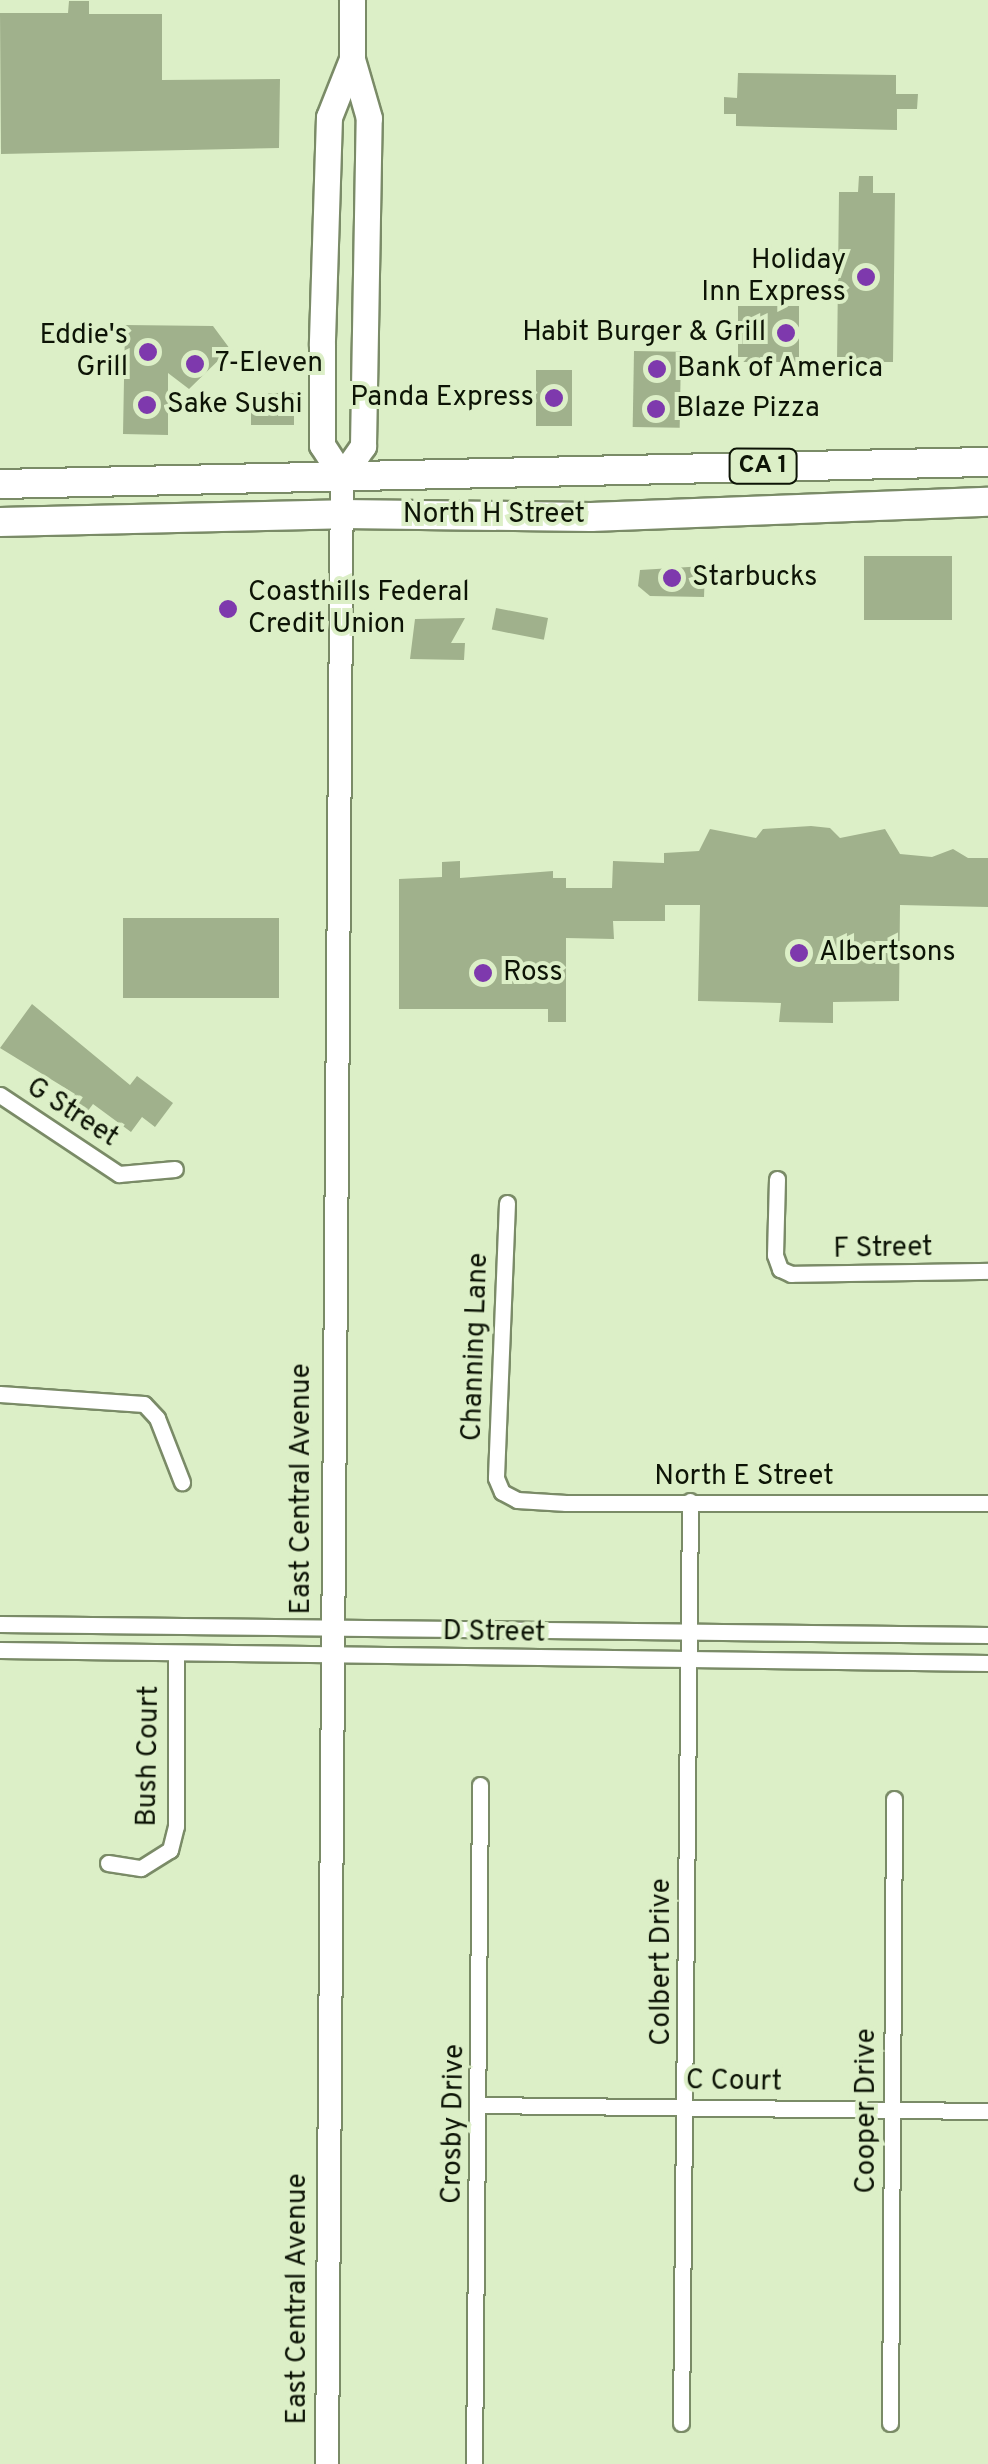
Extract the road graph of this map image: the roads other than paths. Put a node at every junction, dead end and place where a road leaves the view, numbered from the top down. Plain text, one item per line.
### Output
1 (352, 0) edge
2 (352, 59) junction
3 (988, 462) edge
4 (342, 476) junction
5 (0, 484) edge
6 (988, 502) edge
7 (343, 514) junction
8 (0, 522) edge
9 (0, 1096) edge
10 (175, 1169) dead end
11 (777, 1179) dead end
12 (507, 1203) dead end
13 (988, 1270) edge
14 (0, 1394) edge
15 (182, 1482) dead end
16 (502, 1492) joint
17 (690, 1501) junction
18 (988, 1503) edge
19 (0, 1624) edge
20 (331, 1625) junction
21 (689, 1628) junction
22 (988, 1635) edge
23 (0, 1650) edge
24 (176, 1654) junction
25 (330, 1654) junction
26 (689, 1661) junction
27 (988, 1664) edge
28 (480, 1785) dead end
29 (894, 1799) dead end
30 (108, 1863) dead end
31 (480, 2104) junction
32 (686, 2107) junction
33 (892, 2109) junction
34 (988, 2111) edge
35 (681, 2422) dead end
36 (890, 2423) dead end
37 (327, 2464) edge
38 (474, 2464) edge

1 - 2 main road
2 - 4 main road
2 - 4 main road
3 - 4 highway, North H Street / CA 1
4 - 5 highway, North H Street / CA 1
4 - 7 main road, East Central Avenue
6 - 7 highway, North H Street / CA 1
7 - 8 highway, North H Street / CA 1
7 - 20 main road, East Central Avenue
9 - 10 street, G Street
11 - 13 street, F Street
12 - 16 street, Channing Lane
14 - 15 street
16 - 17 street, North E Street
17 - 18 street, North E Street
17 - 21 street, Colbert Drive
19 - 20 street, D Street
20 - 21 street, D Street
20 - 25 main road, East Central Avenue
21 - 22 street, D Street
21 - 26 street, Colbert Drive
23 - 24 street, D Street
24 - 25 street, D Street
24 - 30 street, Bush Court
25 - 26 street, D Street
25 - 37 main road, East Central Avenue
26 - 27 street, D Street
26 - 32 street, Colbert Drive
28 - 31 street, Crosby Drive
29 - 33 street, Cooper Drive
31 - 32 street, C Court
31 - 38 street, Crosby Drive
32 - 33 street, C Court
32 - 35 street, Colbert Drive
33 - 34 street, C Court
33 - 36 street, Cooper Drive

